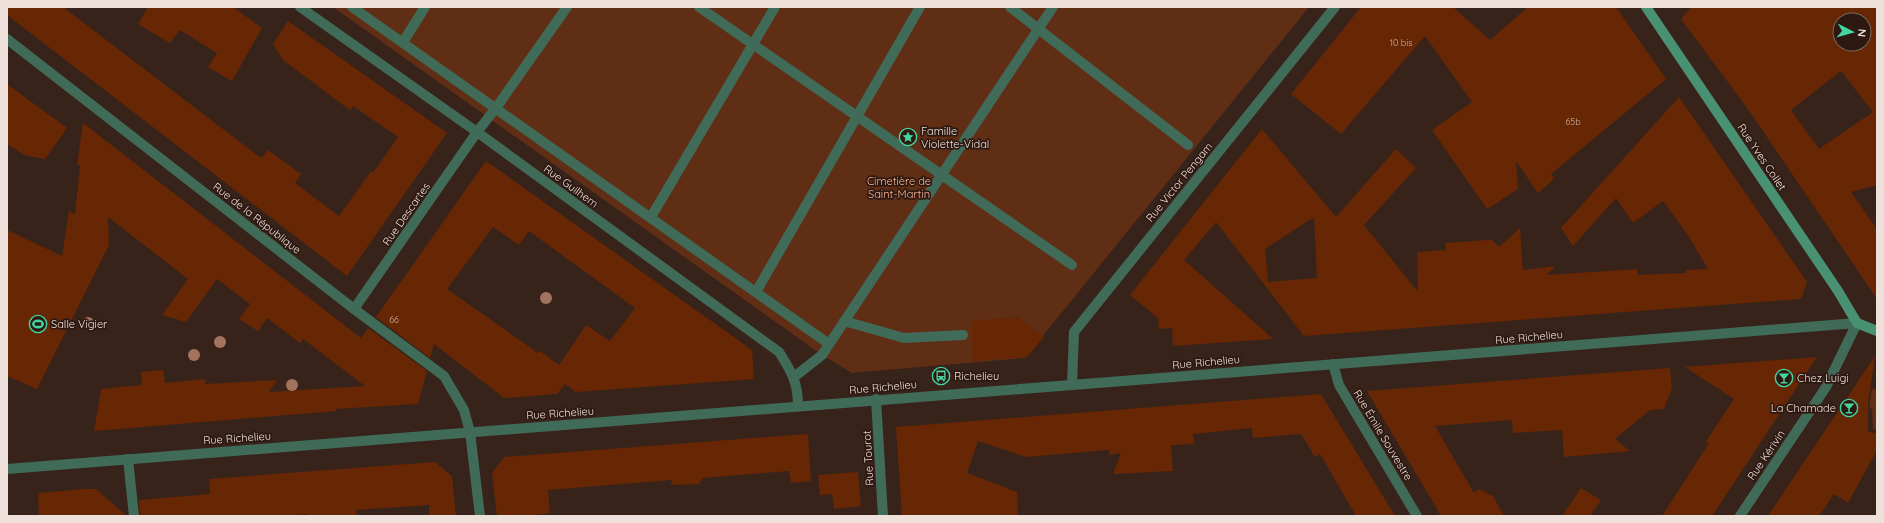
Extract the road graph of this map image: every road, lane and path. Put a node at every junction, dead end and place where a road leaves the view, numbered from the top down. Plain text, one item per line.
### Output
1 (300, 7) edge
2 (352, 7) edge
3 (425, 7) edge
4 (567, 7) edge
5 (698, 7) edge
6 (775, 7) edge
7 (920, 7) edge
8 (1010, 7) edge
9 (1053, 7) edge
10 (1335, 7) edge
11 (1646, 7) edge
12 (1038, 29) junction
13 (7, 39) edge
14 (402, 42) junction
15 (754, 44) junction
16 (496, 108) junction
17 (857, 115) junction
18 (477, 132) junction
19 (1188, 145) dead end
20 (942, 174) junction
21 (651, 218) junction
22 (1072, 265) dead end
23 (756, 292) junction
24 (354, 309) junction
25 (844, 321) junction
26 (1857, 323) junction
27 (1877, 331) edge
28 (963, 335) dead end
29 (829, 344) junction
30 (1333, 364) junction
31 (794, 377) junction
32 (1072, 385) junction
33 (876, 399) junction
34 (798, 406) junction
35 (470, 432) junction
36 (128, 459) junction
37 (7, 468) edge
38 (134, 516) edge
39 (480, 516) edge
40 (883, 516) edge
41 (1418, 516) edge
42 (1740, 516) edge

1 - 18 street, Rue Guilhem
2 - 14 street
3 - 14 street
4 - 16 street, Rue Descartes
5 - 15 street
6 - 15 street
7 - 17 street
8 - 12 street
9 - 12 street
10 - 32 street, Rue Victor Pengam
11 - 26 main road, Rue Yves Collet
12 - 19 street
12 - 20 street
13 - 24 street, Rue de la République
14 - 16 street
15 - 17 street
15 - 21 street
16 - 18 street, Rue Descartes
16 - 21 street
17 - 20 street
17 - 23 street
18 - 24 street, Rue Descartes
18 - 31 street, Rue Guilhem
20 - 22 street
20 - 25 street
21 - 23 street
23 - 29 street
24 - 35 street, Rue de la République
25 - 28 street
25 - 29 street
26 - 27 main road
26 - 30 street, Rue Richelieu
26 - 42 street, Rue Kérivin
29 - 31 street
30 - 32 street, Rue Richelieu
30 - 41 street, Rue Émile Souvestre
31 - 34 street, Rue Guilhem
32 - 33 street, Rue Richelieu
33 - 34 street, Rue Richelieu
33 - 40 street, Rue Tourot
34 - 35 street, Rue Richelieu
35 - 36 street, Rue Richelieu
35 - 39 street, Rue de la République
36 - 37 street, Rue Richelieu
36 - 38 street

